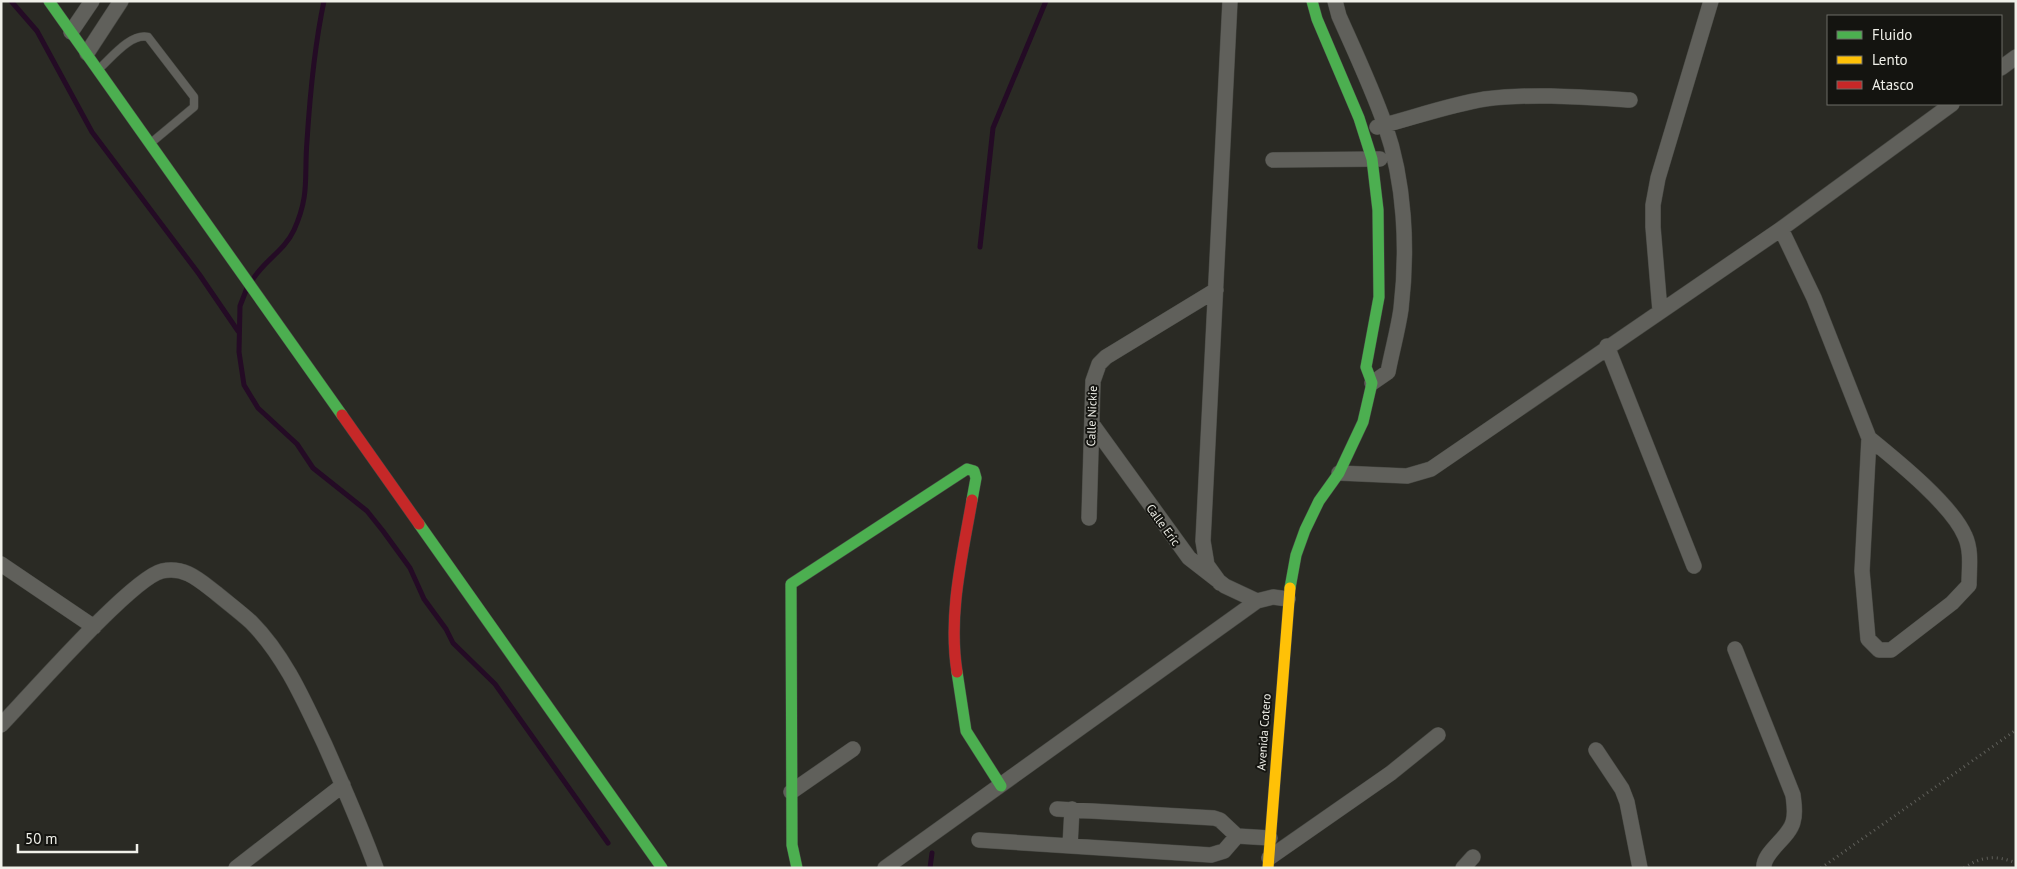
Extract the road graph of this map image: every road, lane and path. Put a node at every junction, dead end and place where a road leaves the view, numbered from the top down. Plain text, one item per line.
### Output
1 (49, 1) edge
2 (92, 1) edge
3 (121, 1) edge
4 (1230, 1) edge
5 (1312, 1) edge
6 (1335, 1) edge
7 (1711, 1) edge
8 (71, 32) junction
9 (87, 53) junction
10 (2016, 57) edge
11 (2002, 67) edge
12 (98, 70) junction
13 (1630, 100) dead end
14 (1951, 105) edge
15 (1385, 125) junction
16 (1363, 130) junction
17 (150, 143) junction
18 (1394, 158) junction
19 (1372, 159) junction
20 (1273, 160) dead end
21 (1781, 229) junction
22 (1216, 290) junction
23 (1660, 311) junction
24 (1607, 346) junction
25 (1372, 383) junction
26 (1092, 424) junction
27 (1869, 438) junction
28 (1339, 473) junction
29 (1089, 518) dead end
30 (1, 564) edge
31 (1694, 566) dead end
32 (1220, 582) junction
33 (1288, 599) junction
34 (1257, 601) junction
35 (94, 628) junction
36 (1735, 649) dead end
37 (1, 725) edge
38 (2016, 730) edge
39 (1438, 734) dead end
40 (853, 748) dead end
41 (1596, 750) dead end
42 (343, 785) junction
43 (1001, 786) junction
44 (791, 792) junction
45 (1237, 836) junction
46 (1270, 838) junction
47 (979, 840) dead end
48 (1070, 846) junction
49 (1268, 863) edge
50 (2016, 863) edge
51 (236, 868) edge
52 (376, 868) edge
53 (662, 868) edge
54 (797, 868) edge
55 (885, 868) edge
56 (1640, 868) edge
57 (1764, 868) edge
58 (1821, 868) edge
59 (1964, 868) edge

1 - 8 street
2 - 8 street
3 - 9 street
4 - 22 street
5 - 16 street
6 - 15 street
7 - 23 street
8 - 9 street
9 - 12 street
10 - 11 street
12 - 17 street
12 - 17 lane
13 - 15 street
14 - 21 street
15 - 16 street
15 - 18 street
16 - 19 street
17 - 53 street
18 - 19 street
18 - 25 street
19 - 20 street
19 - 25 street
21 - 23 street
21 - 27 street
22 - 26 street, Calle Nickie
22 - 32 street
23 - 24 street
24 - 28 street
24 - 31 street
25 - 28 street, Avenida Cotero
26 - 29 street, Calle Nickie
26 - 32 street, Calle Eric
27 - 27 street
28 - 33 street, Avenida Cotero
30 - 35 street
32 - 34 street, Calle Eric
33 - 34 street
33 - 46 street, Avenida Cotero
34 - 43 street
35 - 37 street
35 - 42 street
36 - 57 street
38 - 58 path
39 - 49 street
40 - 44 street
41 - 56 street
42 - 51 street
42 - 52 street
43 - 44 street
43 - 55 street
44 - 54 street
45 - 46 street
45 - 48 street
45 - 48 street
46 - 49 street, Avenida Cotero
47 - 48 street
50 - 59 path

